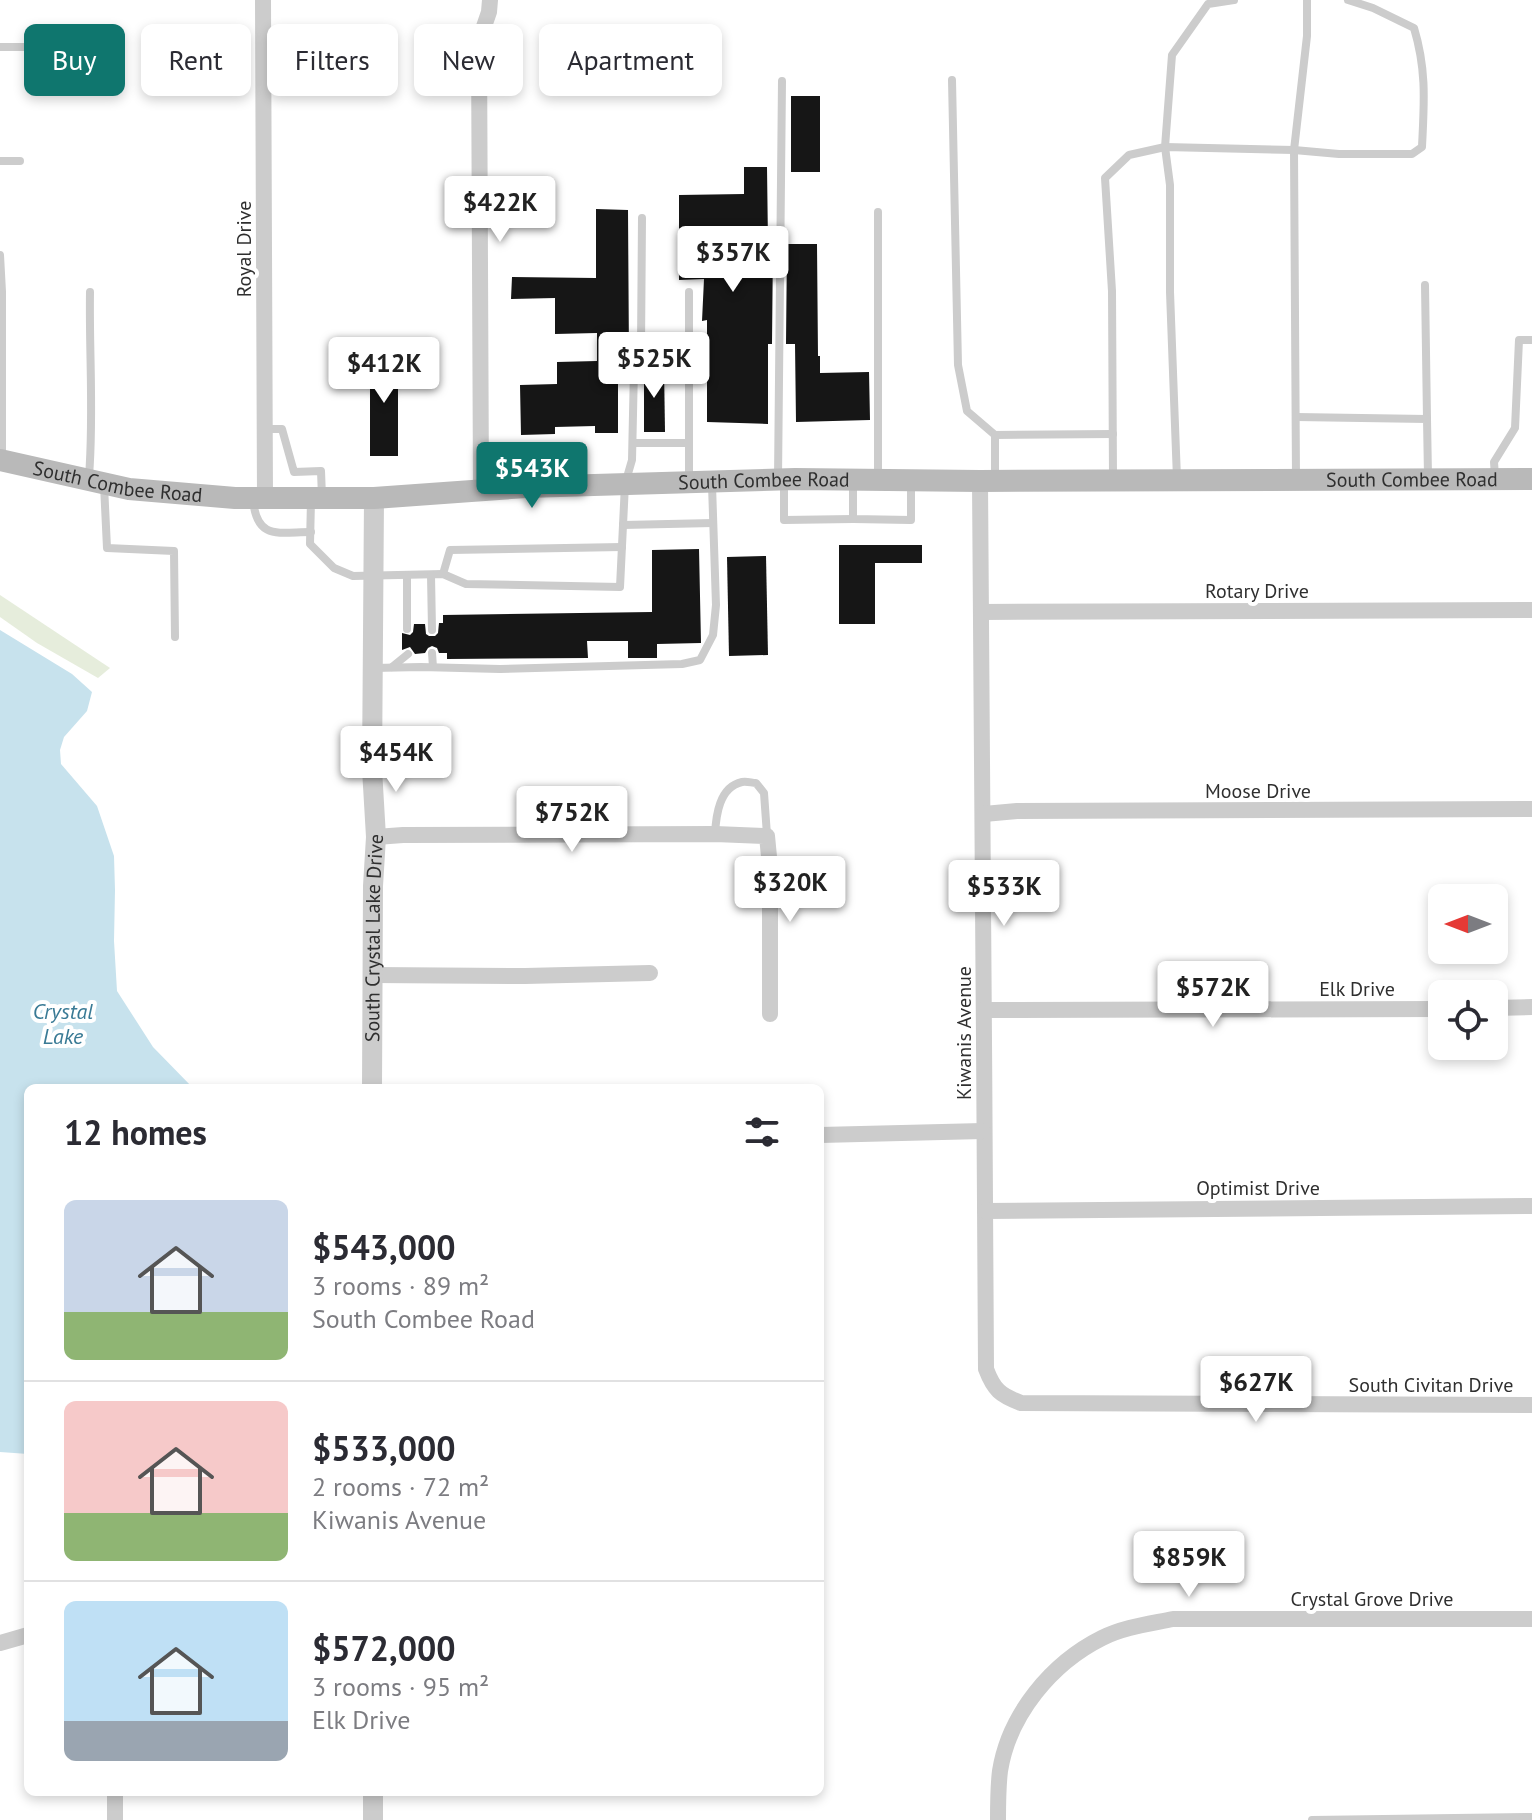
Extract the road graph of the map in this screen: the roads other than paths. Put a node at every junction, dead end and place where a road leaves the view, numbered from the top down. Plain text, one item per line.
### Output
1 (263, 0) edge
2 (490, 0) edge
3 (1234, 0) edge
4 (1307, 0) edge
5 (1348, 0) edge
6 (0, 47) edge
7 (24, 47) edge
8 (952, 80) dead end
9 (782, 81) dead end
10 (1165, 147) junction
11 (1294, 150) junction
12 (0, 161) edge
13 (20, 161) dead end
14 (878, 212) dead end
15 (642, 218) dead end
16 (0, 255) edge
17 (1425, 285) dead end
18 (90, 292) dead end
19 (689, 292) dead end
20 (1532, 340) edge
21 (1, 386) edge
22 (1296, 417) junction
23 (1427, 419) junction
24 (265, 429) junction
25 (1113, 434) junction
26 (995, 435) junction
27 (633, 443) junction
28 (689, 443) junction
29 (1, 460) edge
30 (1113, 479) junction
31 (1177, 479) junction
32 (1296, 479) junction
33 (1428, 479) junction
34 (1495, 479) junction
35 (1532, 479) edge
36 (781, 480) junction
37 (853, 480) junction
38 (878, 480) junction
39 (911, 480) junction
40 (988, 480) junction
41 (700, 482) junction
42 (96, 483) junction
43 (625, 484) junction
44 (481, 490) junction
45 (259, 498) junction
46 (317, 498) junction
47 (374, 498) junction
48 (853, 519) junction
49 (713, 523) junction
50 (623, 525) junction
51 (311, 532) junction
52 (622, 547) junction
53 (443, 574) junction
54 (407, 575) junction
55 (431, 575) junction
56 (372, 576) junction
57 (1532, 610) edge
58 (981, 612) junction
59 (407, 629) dead end
60 (432, 630) dead end
61 (175, 637) dead end
62 (432, 653) dead end
63 (408, 654) dead end
64 (433, 667) junction
65 (382, 668) junction
66 (1532, 809) edge
67 (984, 814) junction
68 (715, 834) junction
69 (767, 836) junction
70 (376, 837) junction
71 (650, 973) dead end
72 (373, 975) junction
73 (1532, 1007) edge
74 (1508, 1008) edge
75 (1428, 1009) edge
76 (984, 1010) junction
77 (770, 1014) dead end
78 (372, 1084) edge
79 (983, 1131) junction
80 (824, 1135) edge
81 (1532, 1206) edge
82 (985, 1211) junction
83 (997, 1390) joint
84 (1532, 1405) edge
85 (1532, 1619) edge
86 (24, 1636) edge
87 (0, 1643) edge
88 (115, 1796) edge
89 (373, 1796) edge
90 (1532, 1817) edge
91 (115, 1820) edge
92 (373, 1820) edge
93 (998, 1820) edge
94 (1312, 1820) edge

1 - 24 street, Royal Drive
2 - 44 street
3 - 10 lane
4 - 11 lane
5 - 11 lane
6 - 7 lane
8 - 26 lane
9 - 36 lane
10 - 11 lane
10 - 25 lane
10 - 31 lane
11 - 22 lane
12 - 13 lane
14 - 38 lane
15 - 27 lane
16 - 21 lane
17 - 23 lane
18 - 42 lane
19 - 28 lane
20 - 34 lane
21 - 29 lane
22 - 23 lane
22 - 32 lane
23 - 33 lane
24 - 45 street, Royal Drive
24 - 46 lane
25 - 26 lane
25 - 30 lane
26 - 40 lane
27 - 28 lane
27 - 43 lane
28 - 41 lane
29 - 42 main road, South Combee Road
30 - 31 main road, South Combee Road
30 - 40 main road, South Combee Road
31 - 32 main road, South Combee Road
32 - 33 main road, South Combee Road
33 - 34 main road, South Combee Road
34 - 35 main road, South Combee Road
36 - 37 main road, South Combee Road
36 - 41 main road, South Combee Road
36 - 48 lane
37 - 38 main road, South Combee Road
37 - 48 lane
38 - 39 main road, South Combee Road
39 - 40 main road, South Combee Road
39 - 48 lane
40 - 58 street, Kiwanis Avenue
41 - 43 main road, South Combee Road
41 - 49 lane
42 - 45 main road, South Combee Road
42 - 61 lane
43 - 44 main road, South Combee Road
43 - 50 lane
44 - 47 main road, South Combee Road
45 - 46 main road, South Combee Road
45 - 51 lane
46 - 47 main road, South Combee Road
46 - 51 lane
47 - 56 street, South Crystal Lake Drive
49 - 50 lane
49 - 64 lane
50 - 52 lane
51 - 56 lane
52 - 53 lane
52 - 53 lane
53 - 55 lane
54 - 55 lane
54 - 56 lane
54 - 59 lane
55 - 60 lane
56 - 65 street, South Crystal Lake Drive
57 - 58 street, Rotary Drive
58 - 67 street, Kiwanis Avenue
62 - 64 lane
63 - 65 lane
64 - 65 lane
65 - 70 street, South Crystal Lake Drive
66 - 67 street, Moose Drive
67 - 76 street, Kiwanis Avenue
68 - 69 street
68 - 69 lane
68 - 70 street
69 - 77 street
70 - 72 street, South Crystal Lake Drive
71 - 72 street
72 - 78 street, South Crystal Lake Drive
73 - 74 street
75 - 76 street, Elk Drive
76 - 79 street, Kiwanis Avenue
79 - 80 street
79 - 82 street, Kiwanis Avenue
81 - 82 street, Optimist Drive
82 - 83 street, Kiwanis Avenue
83 - 84 street, South Civitan Drive
85 - 93 street, Crystal Grove Drive
86 - 87 street
88 - 91 street
89 - 92 street
90 - 94 lane

